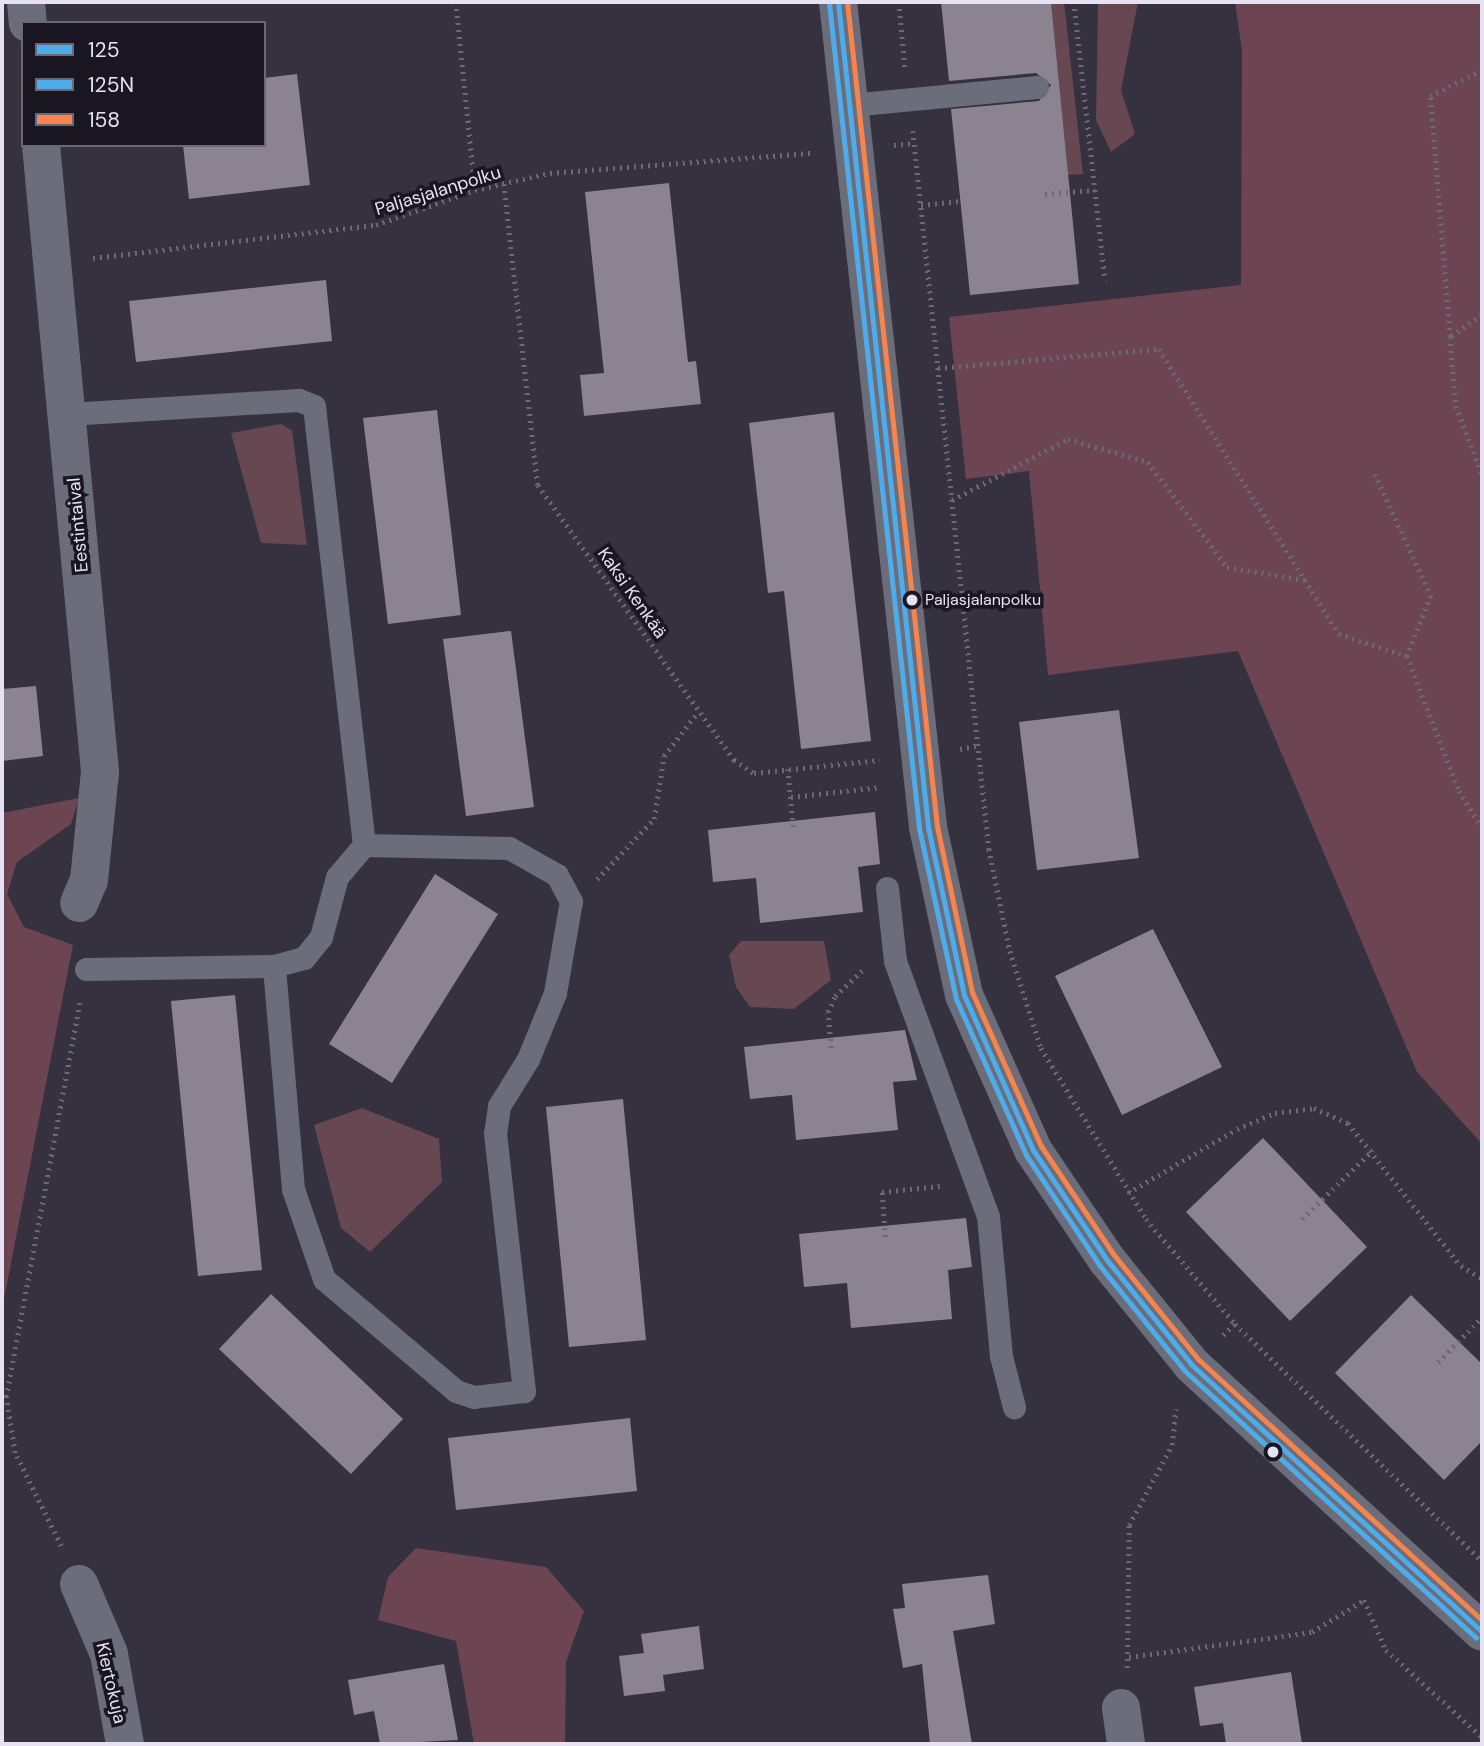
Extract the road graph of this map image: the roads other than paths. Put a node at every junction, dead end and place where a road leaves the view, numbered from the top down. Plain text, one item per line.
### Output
1 (26, 2) edge
2 (838, 2) edge
3 (28, 21) edge
4 (1037, 88) dead end
5 (850, 105) junction
6 (41, 147) edge
7 (68, 414) junction
8 (364, 845) junction
9 (887, 888) dead end
10 (79, 903) dead end
11 (274, 966) junction
12 (86, 969) road end
13 (1014, 1407) dead end
14 (79, 1584) road end
15 (1482, 1632) edge
16 (125, 1744) edge

1 - 3 street
2 - 5 street
4 - 5 lane
5 - 15 street
6 - 7 street, Eestintaival
7 - 8 lane
7 - 10 street, Eestintaival
8 - 11 lane
8 - 11 lane
9 - 13 lane
11 - 12 lane
14 - 16 street, Kiertokuja

